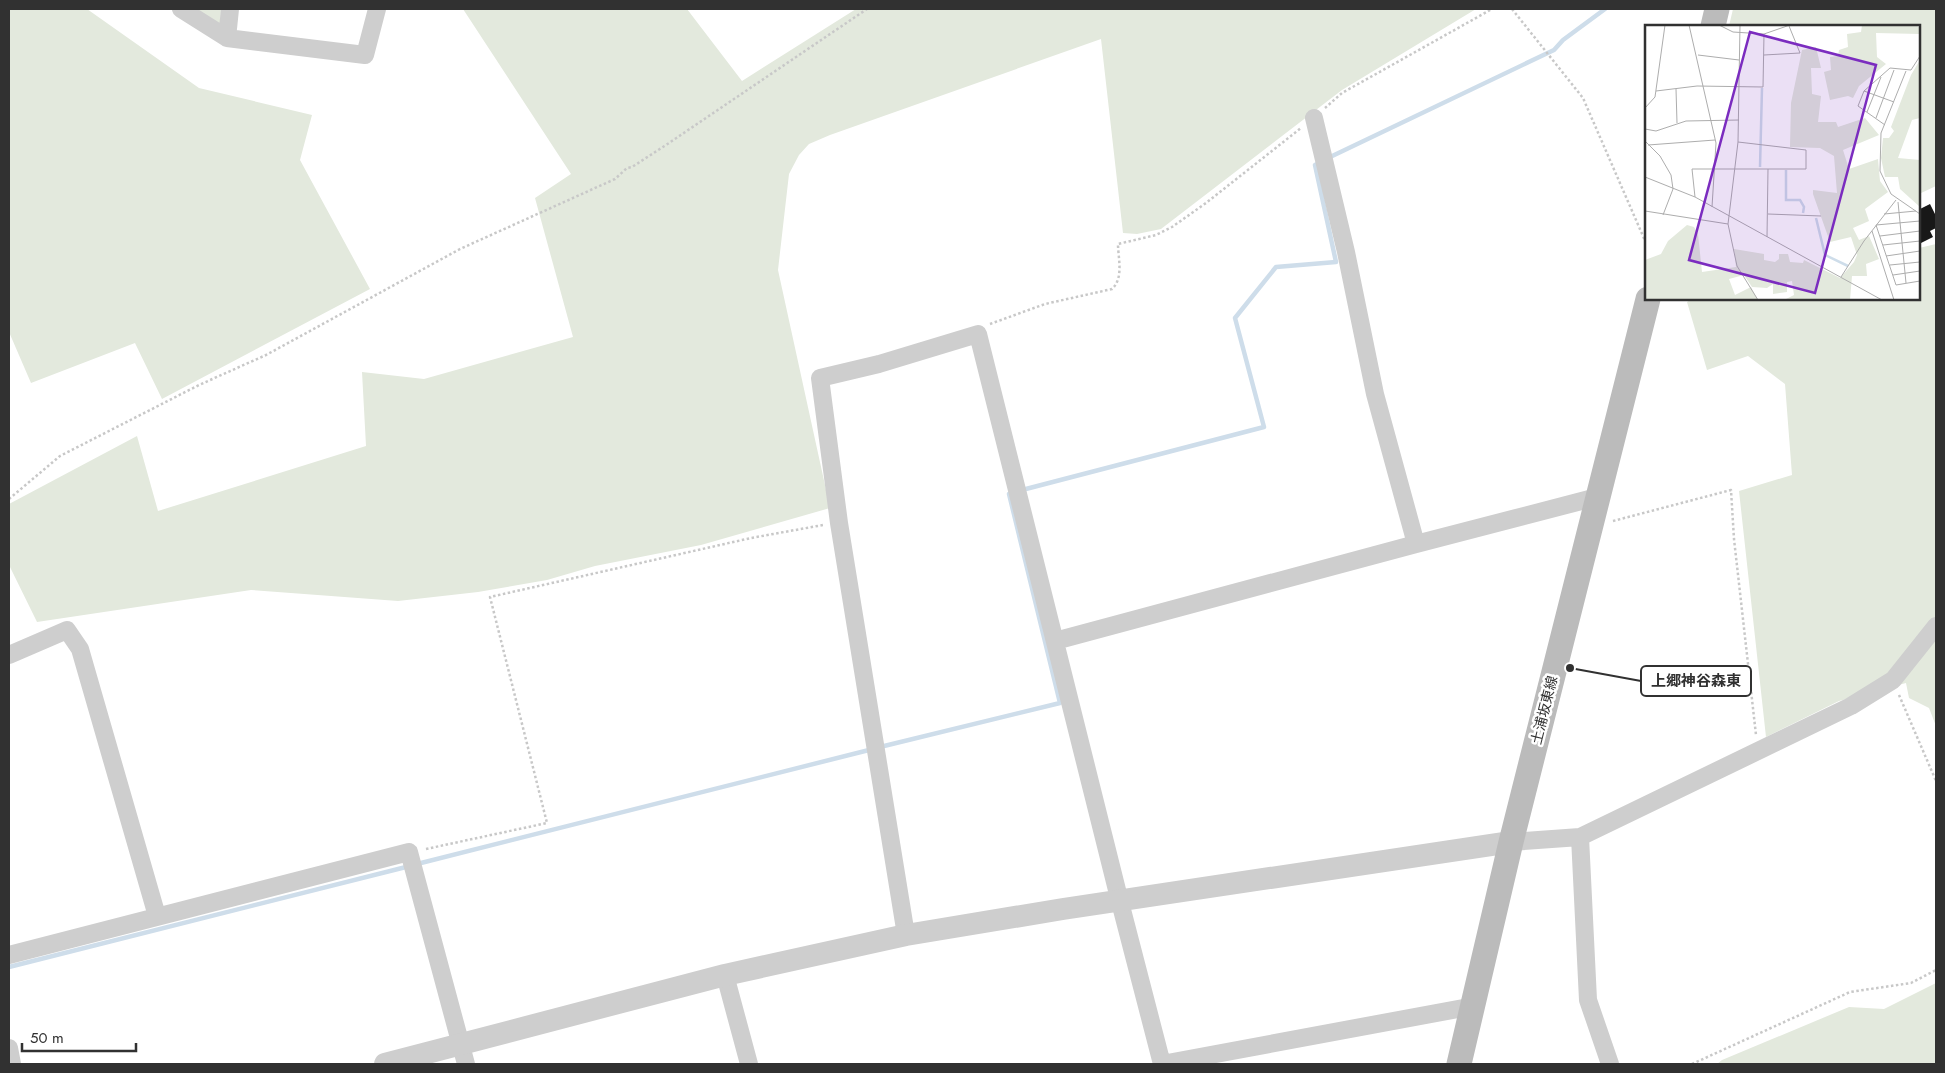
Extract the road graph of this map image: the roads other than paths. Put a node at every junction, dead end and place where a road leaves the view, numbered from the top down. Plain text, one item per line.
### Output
1 (181, 9) edge
2 (230, 9) edge
3 (377, 9) edge
4 (1717, 9) edge
5 (1713, 25) edge
6 (226, 38) junction
7 (1314, 118) road end
8 (1648, 300) edge
9 (1597, 497) junction
10 (1416, 544) junction
11 (1936, 626) edge
12 (1055, 641) junction
13 (9, 655) edge
14 (1580, 837) junction
15 (1511, 842) junction
16 (1120, 902) junction
17 (157, 916) junction
18 (906, 935) junction
19 (9, 954) edge
20 (725, 975) junction
21 (1474, 1006) junction
22 (9, 1048) edge
23 (464, 1054) edge
24 (12, 1064) edge
25 (385, 1064) edge
26 (748, 1064) edge
27 (1162, 1064) edge
28 (1459, 1064) edge
29 (1610, 1064) edge

1 - 6 street
2 - 6 street
3 - 6 street
4 - 5 main road
7 - 10 street
8 - 9 main road, 土浦坂東線
9 - 10 street
9 - 15 main road, 土浦坂東線
10 - 12 street
11 - 14 street
12 - 16 street
12 - 18 street
13 - 17 street
14 - 15 street
14 - 29 street
15 - 16 street
15 - 21 main road, 土浦坂東線
16 - 18 street
16 - 27 street
17 - 19 street
17 - 23 street
18 - 20 street
20 - 23 street
20 - 26 street
21 - 27 street
21 - 28 main road, 土浦坂東線
22 - 24 street
23 - 25 street

